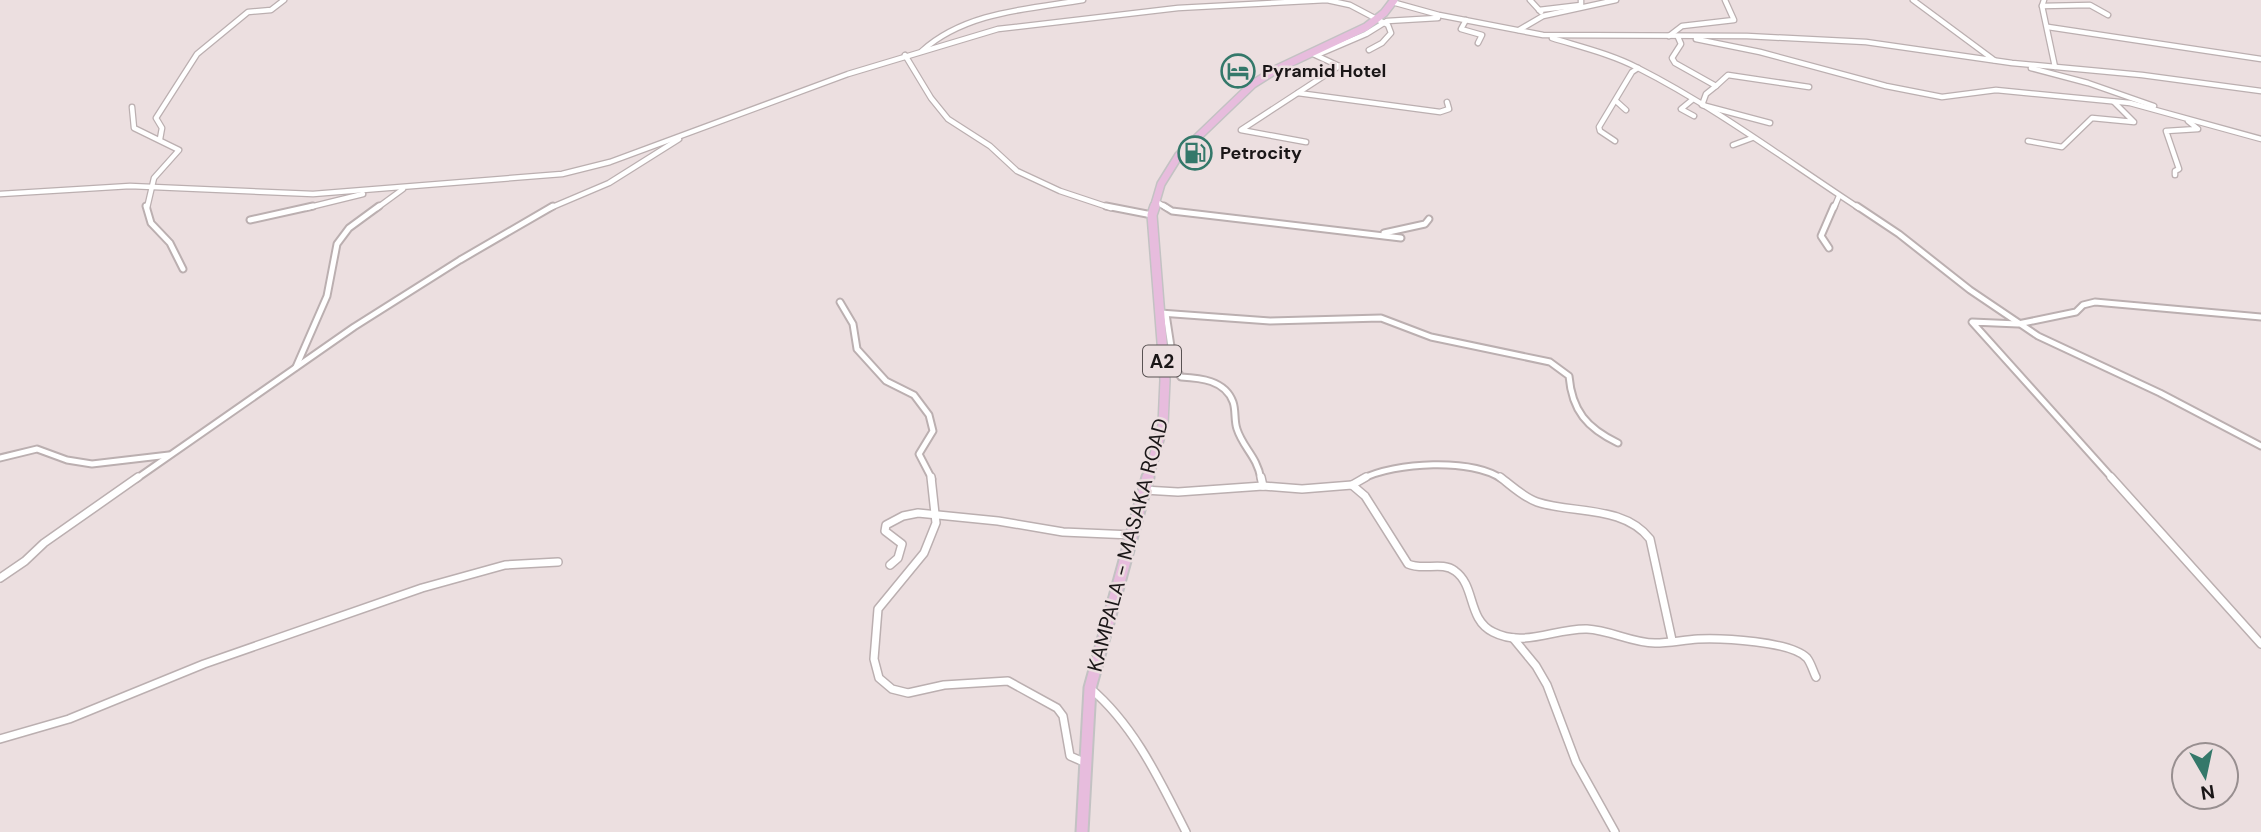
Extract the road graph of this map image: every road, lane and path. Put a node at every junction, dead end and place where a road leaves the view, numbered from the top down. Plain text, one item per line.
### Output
1 (284, 0) edge
2 (1083, 0) edge
3 (1530, 0) edge
4 (1581, 0) edge
5 (1616, 0) edge
6 (1725, 0) edge
7 (1913, 0) edge
8 (2043, 0) edge
9 (1393, 1) edge
10 (2042, 6) junction
11 (1539, 10) junction
12 (2108, 15) dead end
13 (1542, 16) junction
14 (1454, 18) junction
15 (1466, 20) junction
16 (1380, 21) junction
17 (2048, 27) junction
18 (1518, 30) junction
19 (1543, 35) junction
20 (1669, 36) junction
21 (1678, 37) junction
22 (1478, 43) dead end
23 (1369, 50) dead end
24 (922, 51) junction
25 (1314, 54) junction
26 (905, 55) junction
27 (2261, 59) edge
28 (1995, 61) junction
29 (2012, 63) junction
30 (2055, 67) junction
31 (1639, 68) junction
32 (1716, 86) junction
33 (1809, 87) dead end
34 (2261, 91) edge
35 (1298, 93) junction
36 (1692, 100) junction
37 (1616, 101) junction
38 (1447, 102) dead end
39 (2114, 102) junction
40 (1702, 105) junction
41 (132, 107) dead end
42 (1626, 110) dead end
43 (2173, 115) junction
44 (1694, 117) dead end
45 (2184, 118) junction
46 (1770, 123) dead end
47 (689, 132) junction
48 (1752, 138) junction
49 (160, 139) junction
50 (2261, 139) edge
51 (1615, 141) dead end
52 (2028, 141) dead end
53 (1306, 142) dead end
54 (1733, 145) dead end
55 (2175, 175) dead end
56 (153, 186) junction
57 (404, 188) junction
58 (374, 191) junction
59 (0, 194) edge
60 (1839, 197) junction
61 (1156, 201) junction
62 (1152, 215) junction
63 (1429, 219) dead end
64 (250, 220) dead end
65 (1378, 234) junction
66 (1401, 238) dead end
67 (1829, 248) dead end
68 (183, 269) dead end
69 (840, 302) dead end
70 (1163, 314) junction
71 (2261, 317) edge
72 (2018, 324) junction
73 (295, 369) junction
74 (1618, 443) dead end
75 (2261, 446) edge
76 (171, 455) junction
77 (0, 458) edge
78 (1352, 485) junction
79 (1263, 486) junction
80 (1144, 490) junction
81 (936, 516) junction
82 (1132, 535) junction
83 (558, 562) dead end
84 (890, 565) dead end
85 (0, 578) edge
86 (1513, 638) junction
87 (1672, 640) junction
88 (2261, 644) edge
89 (1816, 677) dead end
90 (1090, 688) junction
91 (0, 739) edge
92 (1086, 763) junction
93 (1082, 832) edge
94 (1186, 832) edge
95 (1615, 832) edge

1 - 49 street
2 - 24 street
3 - 11 street
4 - 11 street
5 - 13 street
6 - 20 street
7 - 28 street
8 - 10 street
9 - 14 street
9 - 16 main road, KAMPALA - MASAKA ROAD / A2
10 - 12 street
10 - 17 street
11 - 13 street
13 - 18 street
14 - 15 street
14 - 16 street
15 - 18 street
15 - 22 street
16 - 23 street
16 - 24 street
16 - 25 main road, KAMPALA - MASAKA ROAD / A2
17 - 27 street
17 - 30 street
18 - 19 street
19 - 20 street
19 - 31 street
20 - 21 street
21 - 28 street
21 - 32 street
21 - 39 street
24 - 26 street
25 - 35 street
25 - 61 main road, KAMPALA - MASAKA ROAD / A2
26 - 47 street
26 - 62 street
28 - 29 street
29 - 30 street
29 - 43 street
30 - 34 street
31 - 36 street
31 - 37 street
32 - 33 street
32 - 40 street
35 - 38 street
35 - 53 street
36 - 40 street
36 - 44 street
37 - 42 street
37 - 51 street
39 - 43 street
39 - 52 street
40 - 46 street
40 - 48 street
41 - 49 street
43 - 45 street
45 - 50 street
45 - 55 street
47 - 57 street
47 - 73 street
48 - 54 street
48 - 60 street
49 - 56 street
56 - 58 street
56 - 59 street
56 - 68 street
57 - 58 street
57 - 73 street
58 - 64 street
60 - 67 street
60 - 72 street
61 - 62 main road, KAMPALA - MASAKA ROAD / A2
61 - 65 street
62 - 70 main road, KAMPALA - MASAKA ROAD / A2
63 - 65 street
65 - 66 street
69 - 81 street
70 - 74 street
70 - 79 street
70 - 80 main road, KAMPALA - MASAKA ROAD / A2
71 - 72 street
72 - 75 street
72 - 88 street
73 - 76 street
76 - 77 street
76 - 85 street
78 - 79 street
78 - 86 street
78 - 87 street
79 - 80 street
80 - 82 main road, KAMPALA - MASAKA ROAD / A2
81 - 82 street
81 - 84 street
81 - 92 street
82 - 90 main road, KAMPALA - MASAKA ROAD / A2
83 - 91 street
86 - 87 street
86 - 95 street
87 - 89 street
90 - 92 main road, KAMPALA - MASAKA ROAD / A2
90 - 94 street
92 - 93 main road, KAMPALA - MASAKA ROAD / A2

